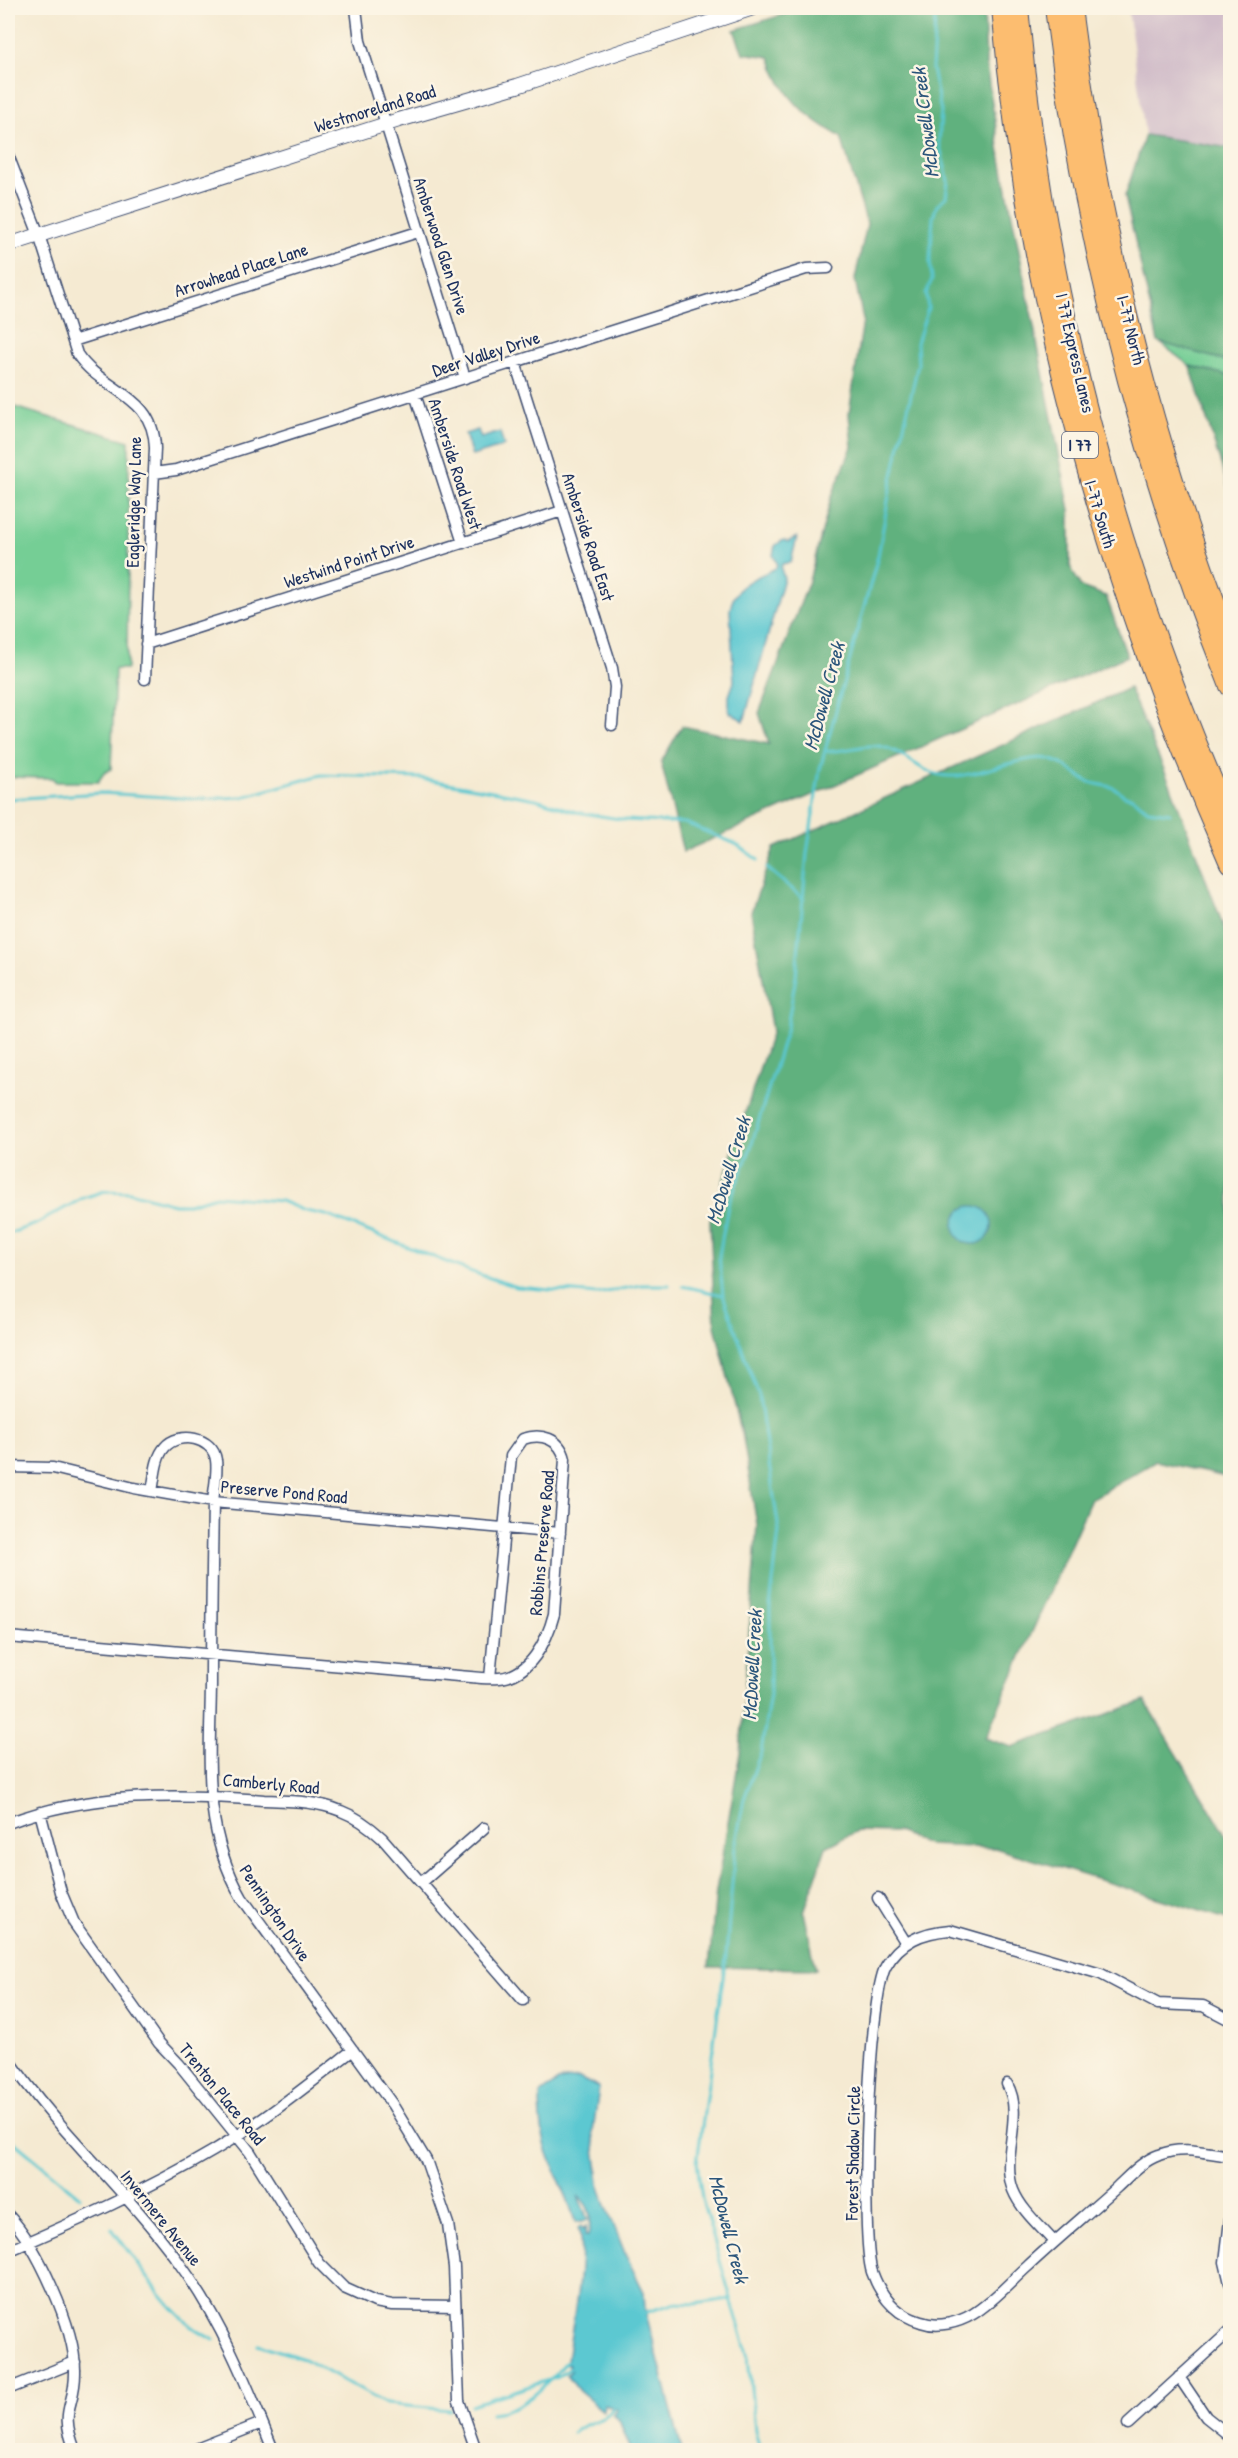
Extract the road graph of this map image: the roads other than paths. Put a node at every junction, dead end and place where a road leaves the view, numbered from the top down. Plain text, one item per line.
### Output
1 (356, 8) edge
2 (753, 8) edge
3 (1002, 8) edge
4 (1018, 8) edge
5 (1054, 8) edge
6 (1071, 8) edge
7 (386, 124) junction
8 (8, 155) edge
9 (418, 232) junction
10 (39, 235) junction
11 (8, 245) edge
12 (828, 268) dead end
13 (73, 341) junction
14 (515, 362) junction
15 (465, 378) junction
16 (415, 394) junction
17 (154, 472) junction
18 (562, 511) junction
19 (463, 543) junction
20 (1230, 642) edge
21 (146, 644) junction
22 (145, 679) dead end
23 (1230, 686) edge
24 (612, 725) dead end
25 (1230, 822) edge
26 (1230, 862) edge
27 (8, 1467) edge
28 (152, 1491) junction
29 (213, 1502) junction
30 (504, 1528) junction
31 (560, 1533) junction
32 (8, 1637) edge
33 (211, 1653) junction
34 (490, 1678) junction
35 (211, 1796) junction
36 (40, 1812) junction
37 (8, 1822) edge
38 (484, 1828) dead end
39 (421, 1883) junction
40 (878, 1898) dead end
41 (906, 1943) junction
42 (523, 2000) dead end
43 (1230, 2020) edge
44 (353, 2050) junction
45 (8, 2058) edge
46 (1006, 2084) dead end
47 (237, 2134) junction
48 (1230, 2156) edge
49 (124, 2198) junction
50 (8, 2215) edge
51 (1230, 2220) edge
52 (28, 2242) junction
53 (1054, 2242) junction
54 (8, 2251) edge
55 (1230, 2283) edge
56 (455, 2306) junction
57 (1230, 2331) edge
58 (75, 2362) junction
59 (1179, 2377) junction
60 (8, 2389) edge
61 (262, 2423) junction
62 (1128, 2424) dead end
63 (1230, 2436) edge
64 (75, 2451) edge
65 (194, 2451) edge
66 (273, 2451) edge
67 (476, 2451) edge

1 - 7 street, Amberwood Glen Drive
2 - 7 street, Westmoreland Road
3 - 26 highway, I-77 South / I 77
4 - 25 highway, I 77 Express Lanes / I 77
5 - 23 highway
6 - 20 highway, I-77 North
7 - 9 street, Amberwood Glen Drive
7 - 10 street, Westmoreland Road
8 - 10 street, Eagleridge Way Lane
9 - 13 street, Arrowhead Place Lane
9 - 15 street, Amberwood Glen Drive
10 - 11 street, Westmoreland Road
10 - 13 street, Eagleridge Way Lane
12 - 14 street, Deer Valley Drive
13 - 17 street, Eagleridge Way Lane
14 - 15 street, Deer Valley Drive
14 - 18 street, Amberside Road East
15 - 16 street, Deer Valley Drive
16 - 17 street, Deer Valley Drive
16 - 19 street, Amberside Road West
17 - 21 street, Eagleridge Way Lane
18 - 19 street, Westwind Point Drive
18 - 24 street, Amberside Road East
19 - 21 street, Westwind Point Drive
21 - 22 street, Eagleridge Way Lane
27 - 28 street, Preserve Pond Road
28 - 29 street, Preserve Pond Road
28 - 29 street, Pennington Drive
29 - 30 street, Preserve Pond Road
29 - 33 street, Pennington Drive
30 - 31 street, Preserve Pond Road
30 - 31 street, Robbins Preserve Road
30 - 34 street, Robbins Preserve Road
31 - 34 street, Robbins Preserve Road
32 - 33 street, Robbins Preserve Road
33 - 34 street, Robbins Preserve Road
33 - 35 street, Pennington Drive
35 - 36 street, Camberly Road
35 - 39 street, Camberly Road
35 - 44 street, Pennington Drive
36 - 37 street, Camberly Road
36 - 47 street, Trenton Place Road
38 - 39 street
39 - 42 street, Camberly Road
40 - 41 street
41 - 43 street, Forest Shadow Circle
41 - 53 street, Forest Shadow Circle
44 - 47 street
44 - 56 street, Pennington Drive
45 - 49 street, Invermere Avenue
46 - 53 street
47 - 49 street
47 - 56 street, Trenton Place Road
48 - 53 street, Forest Shadow Circle
49 - 52 street
49 - 61 street, Invermere Avenue
50 - 52 street
51 - 55 street
52 - 54 street
52 - 58 street
56 - 67 street, Pennington Drive
57 - 59 street
58 - 60 street
58 - 64 street
59 - 62 street
59 - 63 street
61 - 65 street
61 - 66 street, Invermere Avenue

